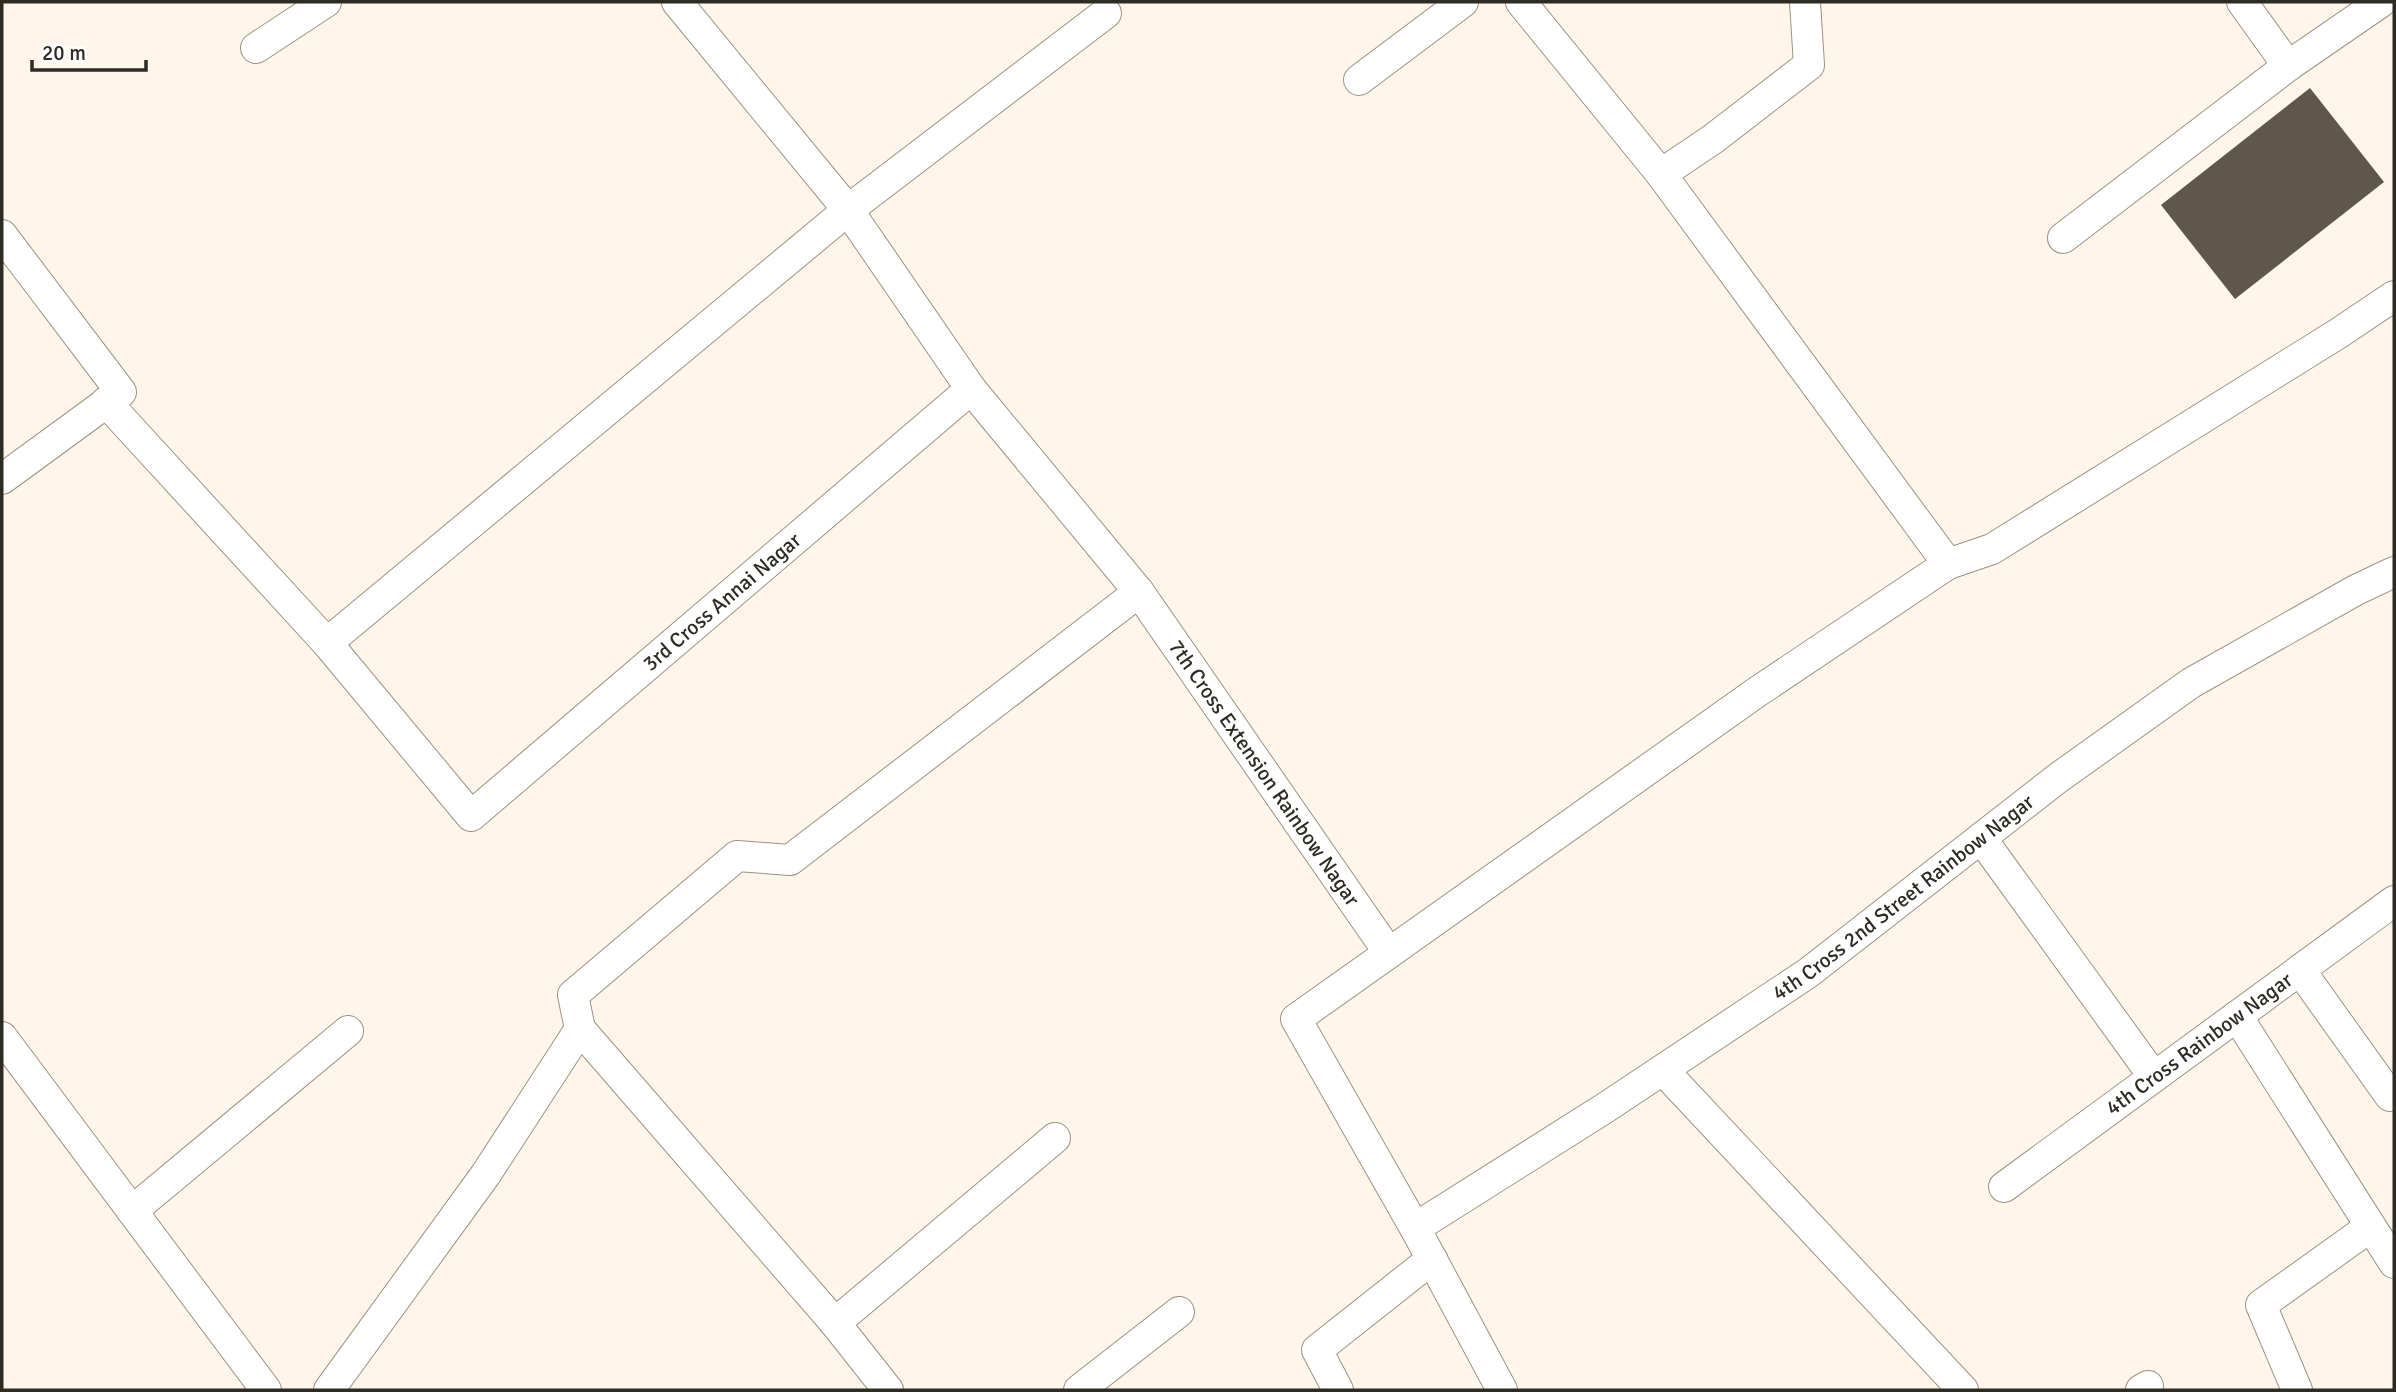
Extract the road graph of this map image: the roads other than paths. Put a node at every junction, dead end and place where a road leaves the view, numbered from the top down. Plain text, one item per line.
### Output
1 (326, 2) edge
2 (677, 2) edge
3 (1464, 2) edge
4 (1521, 2) edge
5 (1805, 2) edge
6 (2242, 2) edge
7 (2381, 2) edge
8 (1106, 13) dead end
9 (256, 48) dead end
10 (2288, 66) junction
11 (1359, 80) dead end
12 (1661, 174) junction
13 (848, 210) junction
14 (2, 235) edge
15 (2063, 238) dead end
16 (2394, 296) edge
17 (971, 389) junction
18 (106, 402) junction
19 (2, 479) edge
20 (1948, 564) junction
21 (2394, 572) edge
22 (1139, 592) junction
23 (327, 643) junction
24 (1981, 838) junction
25 (2394, 901) edge
26 (1389, 953) junction
27 (2300, 970) junction
28 (2237, 1016) junction
29 (580, 1029) junction
30 (348, 1031) dead end
31 (2, 1037) edge
32 (1663, 1070) junction
33 (2154, 1077) junction
34 (2390, 1096) dead end
35 (1055, 1138) dead end
36 (2004, 1187) dead end
37 (132, 1211) junction
38 (2370, 1227) junction
39 (1415, 1228) junction
40 (1432, 1259) junction
41 (2394, 1263) edge
42 (1179, 1312) dead end
43 (835, 1323) junction
44 (266, 1390) edge
45 (329, 1390) edge
46 (888, 1390) edge
47 (1079, 1390) edge
48 (1338, 1390) edge
49 (1502, 1390) edge
50 (1963, 1390) edge
51 (2297, 1390) edge

1 - 9 street
2 - 13 street, 7th Cross Extension Rainbow Nagar
3 - 11 street
4 - 12 street
5 - 12 street
6 - 10 street
7 - 10 street
8 - 13 street
10 - 15 street
12 - 20 street
13 - 17 street, 7th Cross Extension Rainbow Nagar
13 - 23 street
14 - 18 street
16 - 20 street
17 - 22 street, 7th Cross Extension Rainbow Nagar
17 - 23 street, 3rd Cross Annai Nagar
18 - 19 street
18 - 23 street
20 - 26 street
21 - 24 street, 4th Cross 2nd Street Rainbow Nagar
22 - 26 street, 7th Cross Extension Rainbow Nagar
22 - 29 street
24 - 32 street, 4th Cross 2nd Street Rainbow Nagar
24 - 33 street
25 - 27 street, 4th Cross Rainbow Nagar
26 - 39 street
27 - 28 street, 4th Cross Rainbow Nagar
27 - 34 street
28 - 33 street, 4th Cross Rainbow Nagar
28 - 38 street
29 - 43 street
29 - 45 street
30 - 37 street
31 - 37 street
32 - 39 street, 4th Cross 2nd Street Rainbow Nagar
32 - 50 street
33 - 36 street, 4th Cross Rainbow Nagar
35 - 43 street
37 - 44 street
38 - 41 street
38 - 51 street
39 - 40 street
40 - 48 street
40 - 49 street
42 - 47 street
43 - 46 street

